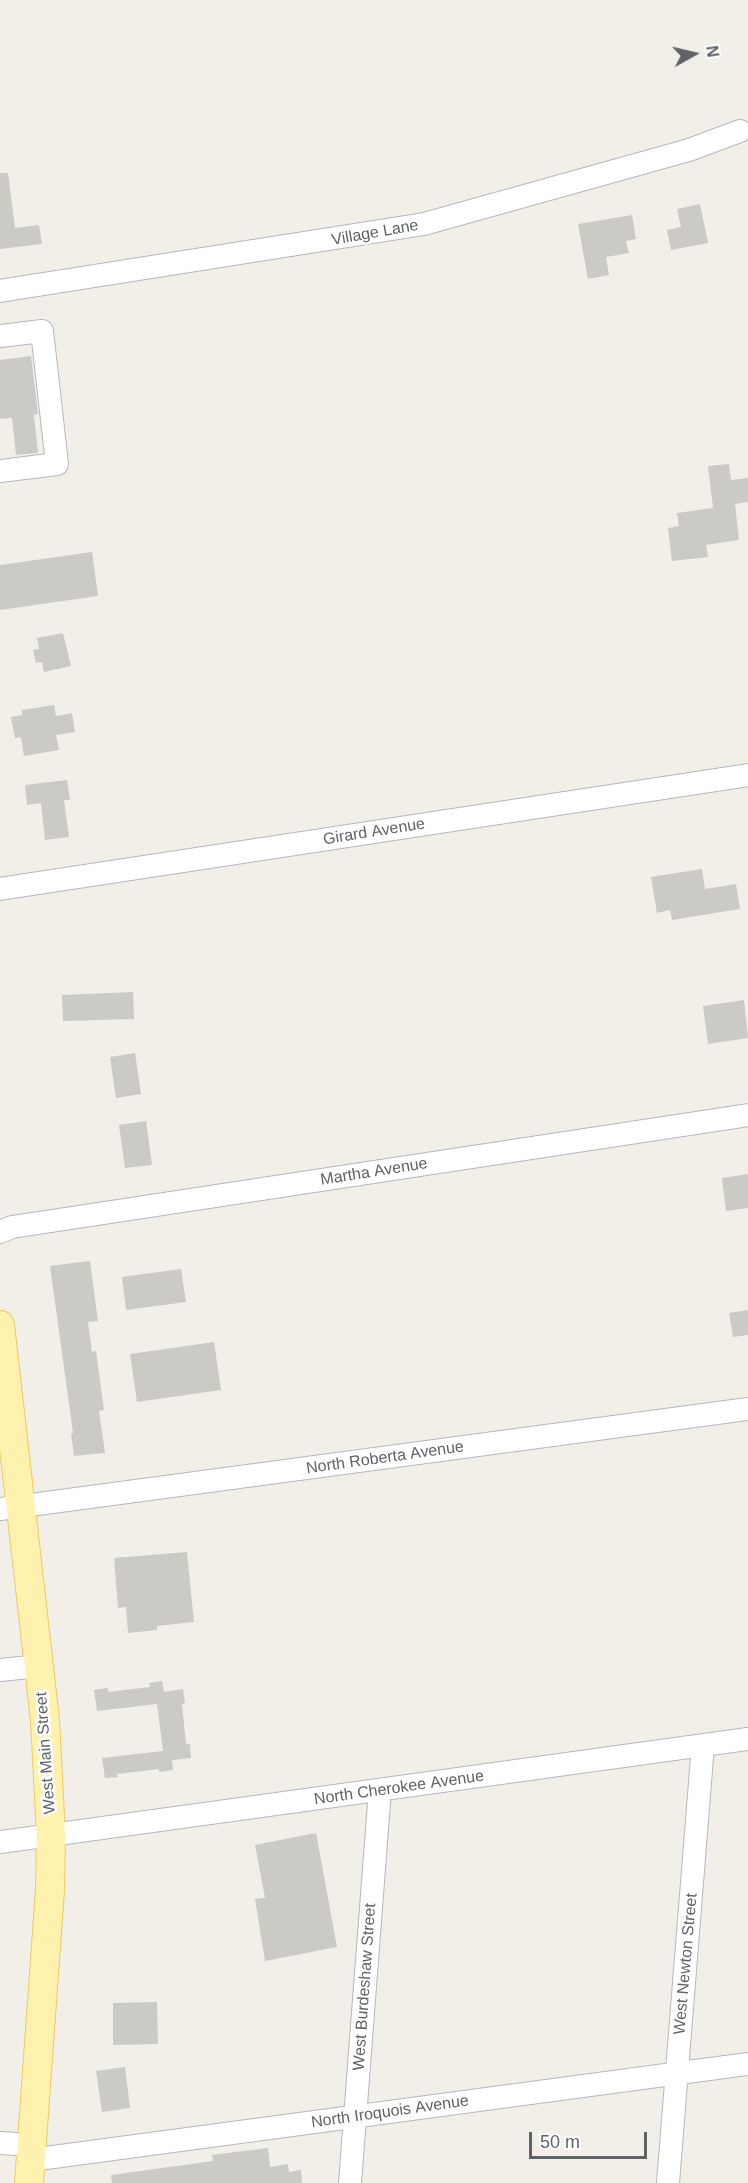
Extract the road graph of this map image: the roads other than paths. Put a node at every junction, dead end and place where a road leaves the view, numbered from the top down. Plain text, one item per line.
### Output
1 (740, 131) dead end
2 (0, 291) edge
3 (0, 336) edge
4 (0, 471) edge
5 (748, 775) edge
6 (0, 890) edge
7 (748, 1115) edge
8 (0, 1232) edge
9 (0, 1325) edge
10 (748, 1409) edge
11 (11, 1508) edge
12 (39, 1666) junction
13 (0, 1670) edge
14 (748, 1738) edge
15 (703, 1745) junction
16 (380, 1790) junction
17 (51, 1836) junction
18 (0, 1842) edge
19 (748, 2064) edge
20 (677, 2074) junction
21 (355, 2117) junction
22 (0, 2143) edge
23 (31, 2162) edge
24 (350, 2183) edge
25 (668, 2183) edge

1 - 2 street, Village Lane
3 - 4 street
5 - 6 street, Girard Avenue
7 - 8 street, Martha Avenue
9 - 11 main road, West Main Street
10 - 11 street, North Roberta Avenue
11 - 12 main road, West Main Street
12 - 13 street
12 - 17 main road, West Main Street
14 - 15 street, North Cherokee Avenue
15 - 16 street, North Cherokee Avenue
15 - 20 street, West Newton Street
16 - 17 street, North Cherokee Avenue
16 - 21 street, West Burdeshaw Street
17 - 18 street, North Cherokee Avenue
17 - 23 main road, West Main Street
19 - 20 street, North Iroquois Avenue
20 - 21 street, North Iroquois Avenue
20 - 25 street, West Newton Street
21 - 23 street, North Iroquois Avenue
21 - 24 street, West Burdeshaw Street
22 - 23 street, North Iroquois Avenue

